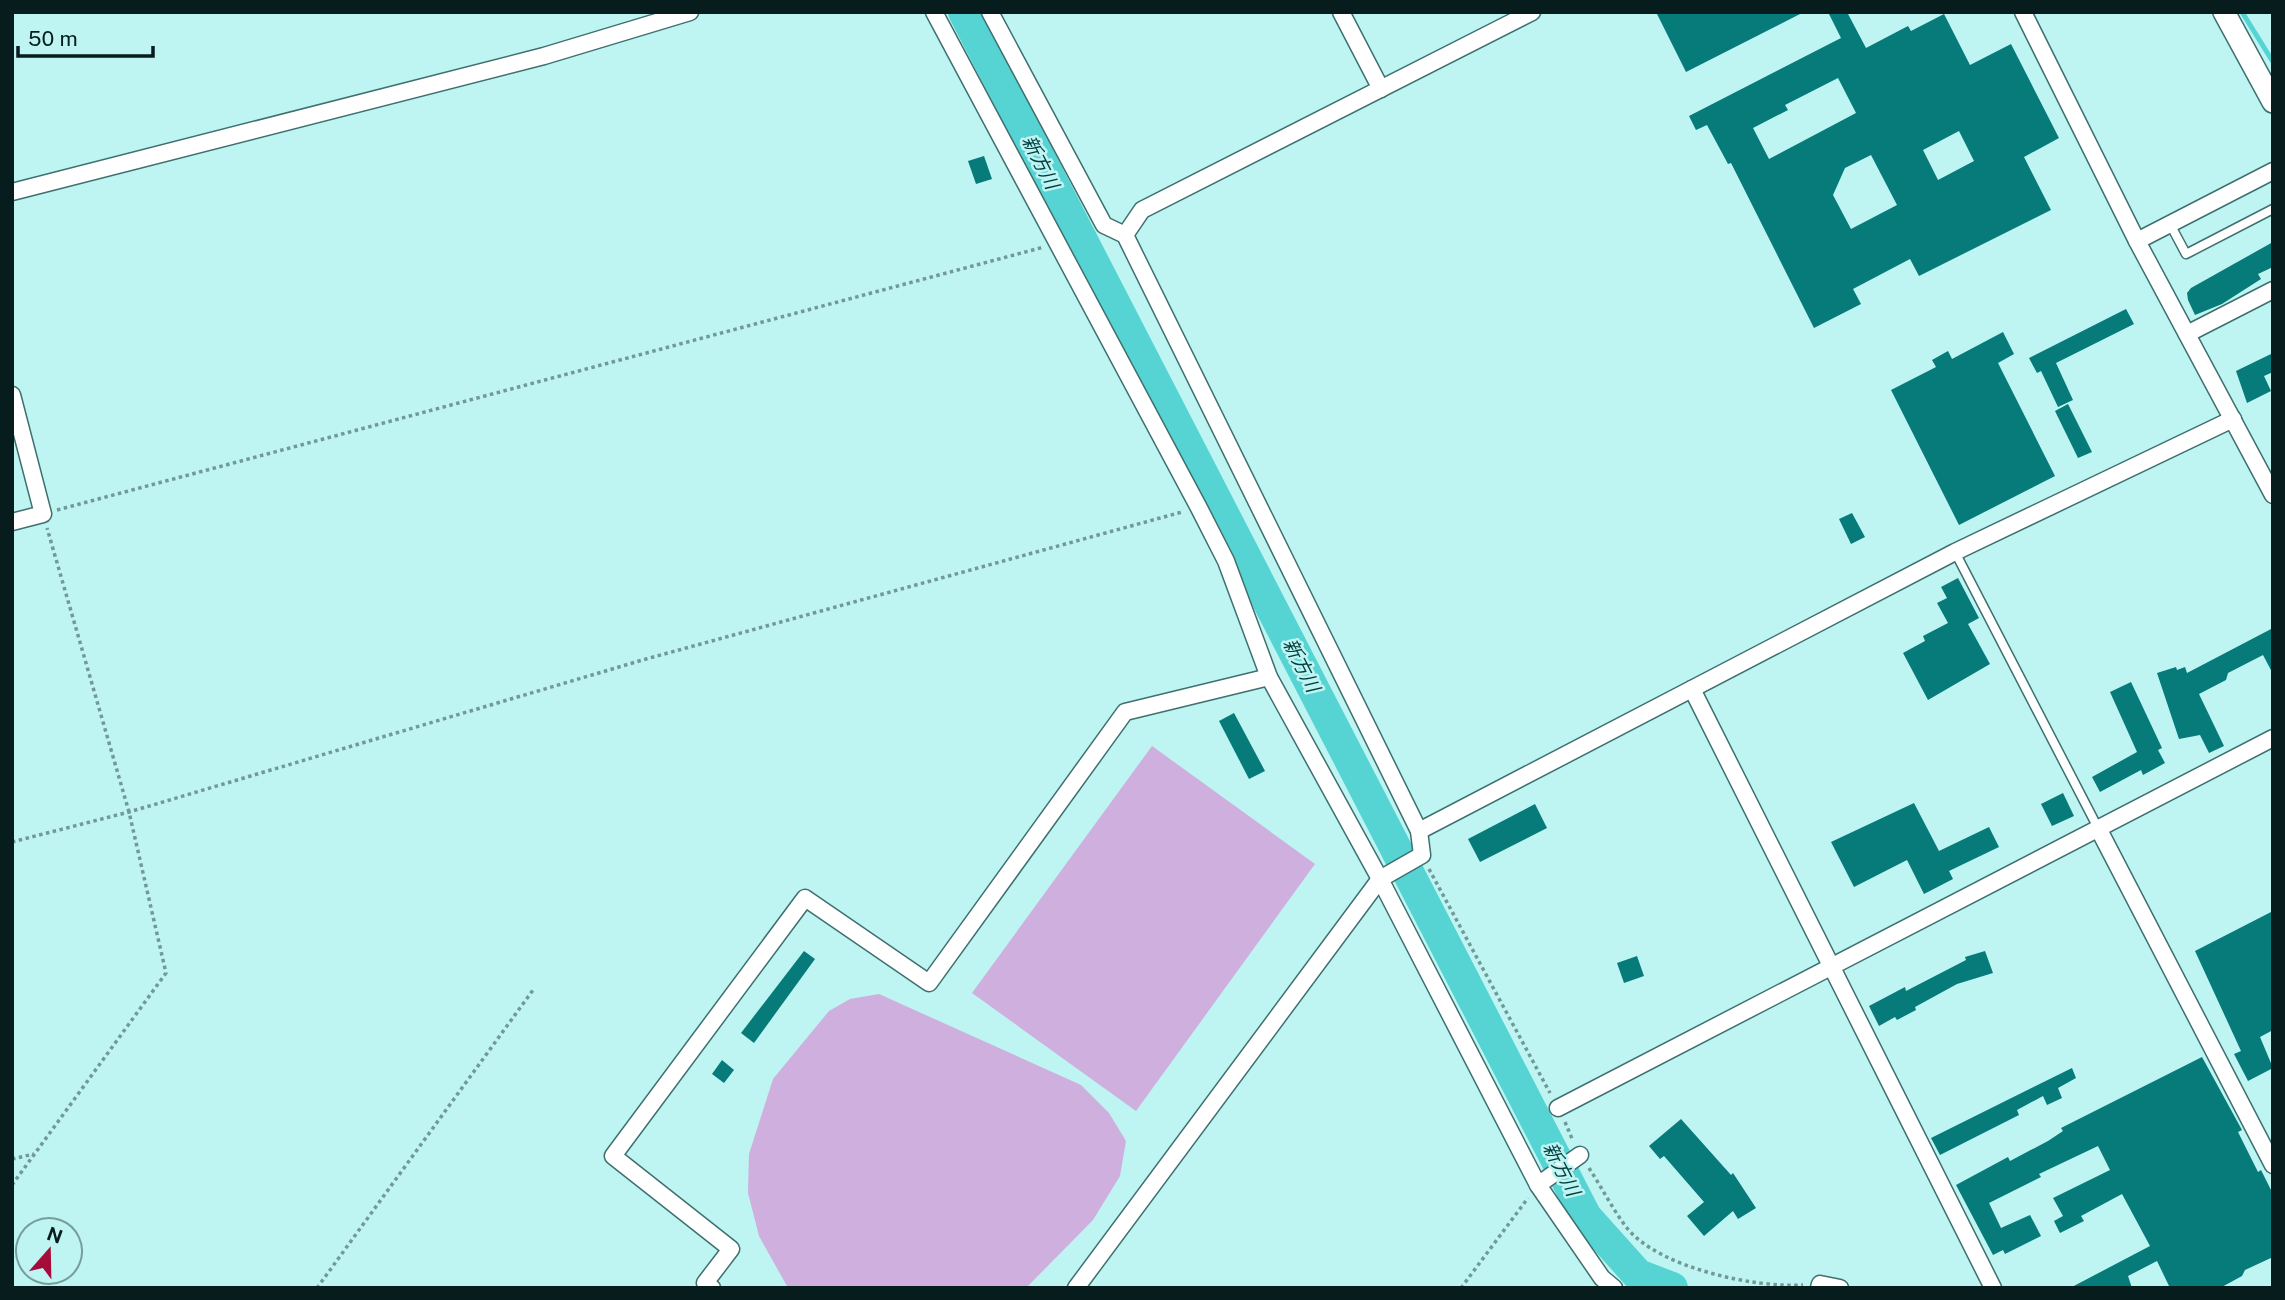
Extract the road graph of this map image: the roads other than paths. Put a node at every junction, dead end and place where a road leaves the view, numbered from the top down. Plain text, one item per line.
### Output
1 (690, 12) edge
2 (934, 12) edge
3 (990, 12) edge
4 (1341, 12) edge
5 (1532, 12) edge
6 (2024, 12) edge
7 (2224, 12) edge
8 (1381, 89) junction
9 (2273, 102) edge
10 (2272, 173) edge
11 (12, 192) edge
12 (2273, 209) edge
13 (2169, 224) junction
14 (1125, 234) junction
15 (2137, 241) junction
16 (2273, 290) edge
17 (2187, 334) junction
18 (12, 395) edge
19 (2233, 419) junction
20 (2273, 495) edge
21 (12, 522) edge
22 (1955, 552) junction
23 (1269, 677) junction
24 (1692, 689) junction
25 (2273, 738) edge
26 (2098, 828) junction
27 (1419, 831) junction
28 (1386, 874) junction
29 (1833, 966) junction
30 (1558, 1108) road end
31 (1580, 1155) road end
32 (2273, 1165) edge
33 (1538, 1185) junction
34 (1820, 1286) edge
35 (712, 1288) edge
36 (1076, 1288) edge
37 (1614, 1288) edge
38 (1840, 1288) edge
39 (1993, 1288) edge

1 - 11 street
2 - 23 street
3 - 14 street
4 - 8 street
5 - 8 street
6 - 15 street
7 - 9 street
8 - 14 street
10 - 13 street
12 - 13 lane
13 - 15 street
14 - 27 street
15 - 17 street
16 - 17 street
17 - 19 street
18 - 21 street
19 - 20 street
19 - 22 street
22 - 24 street
22 - 26 lane
23 - 28 street
23 - 35 street
24 - 27 street
24 - 29 street
25 - 26 street
26 - 29 street
26 - 32 street
27 - 28 street
28 - 33 street
28 - 36 street
29 - 30 street
29 - 39 street
31 - 33 street
33 - 37 street
34 - 38 street

